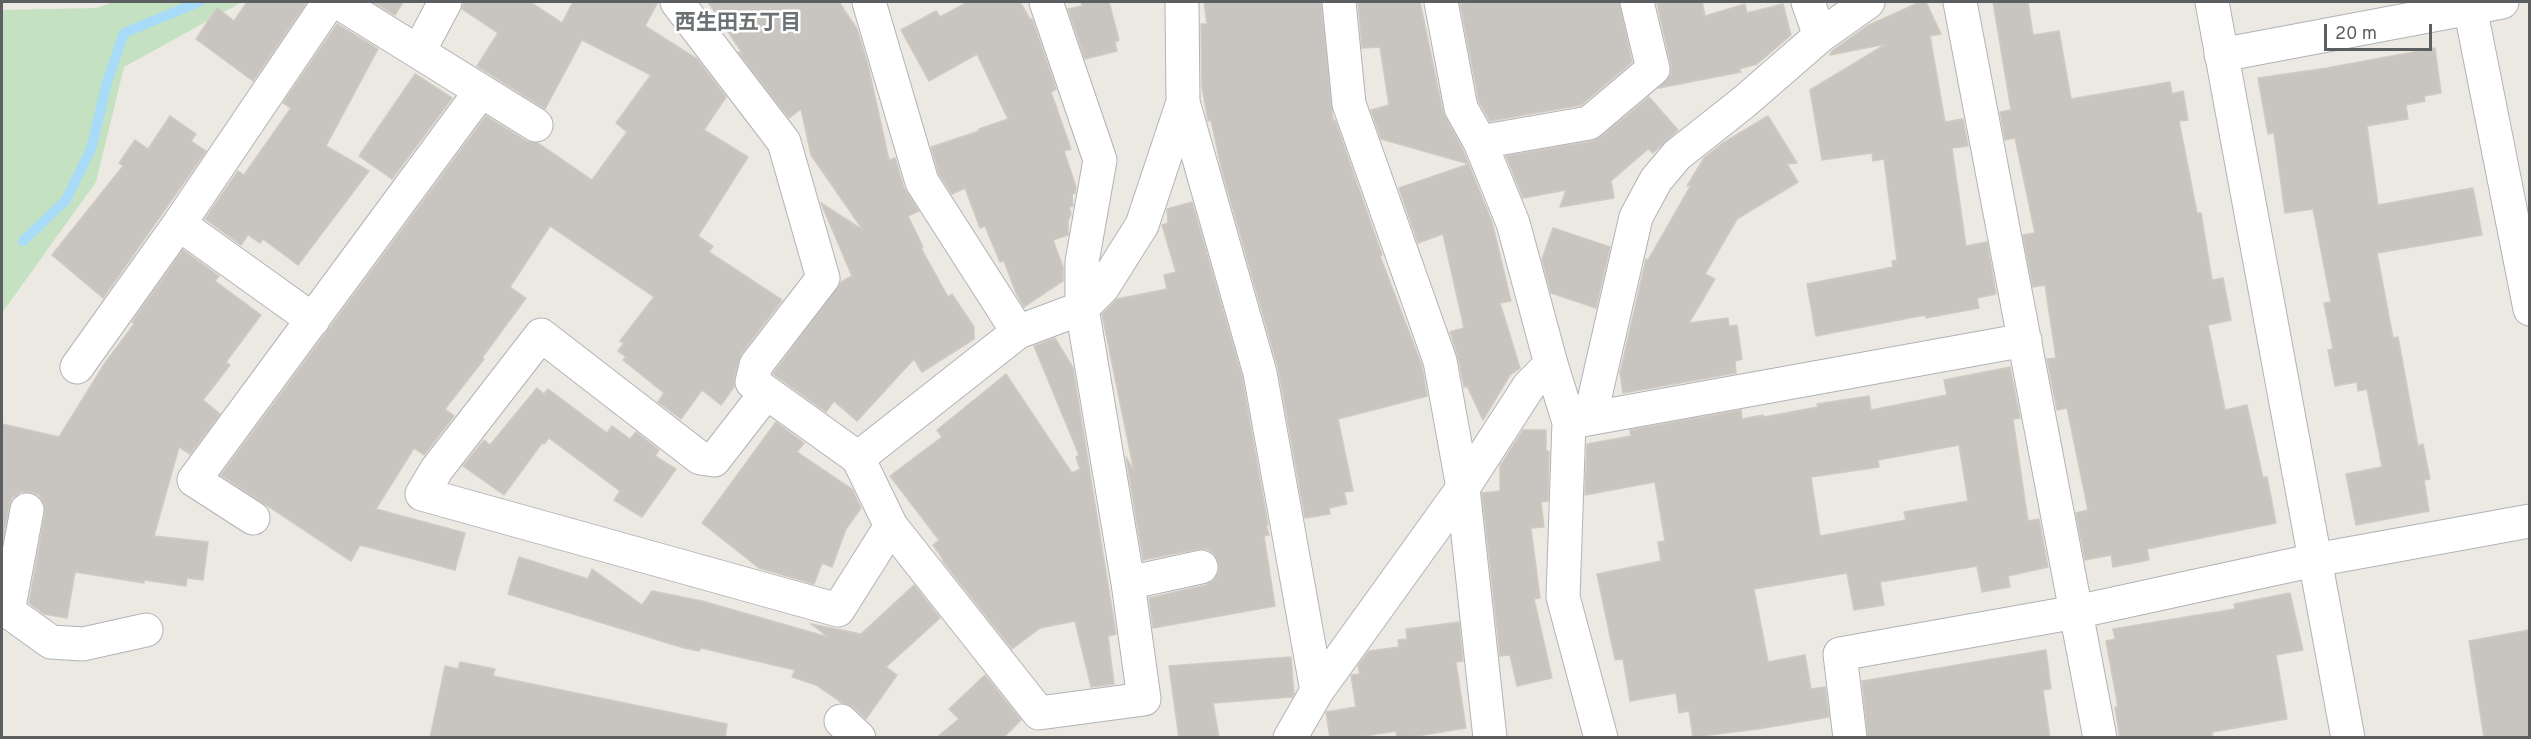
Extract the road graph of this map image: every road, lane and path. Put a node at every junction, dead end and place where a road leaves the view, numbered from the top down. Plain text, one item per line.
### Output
1 (329, 2) edge
2 (338, 2) edge
3 (445, 2) edge
4 (677, 2) edge
5 (869, 2) edge
6 (1047, 2) edge
7 (1182, 2) edge
8 (1338, 2) edge
9 (1441, 2) edge
10 (1637, 2) edge
11 (1808, 2) edge
12 (1868, 2) edge
13 (1960, 2) edge
14 (2212, 2) edge
15 (2502, 2) edge
16 (2470, 4) edge
17 (1820, 36) junction
18 (419, 51) junction
19 (2221, 55) junction
20 (481, 91) junction
21 (1183, 102) junction
22 (536, 125) dead end
23 (1480, 142) junction
24 (179, 224) junction
25 (2525, 253) edge
26 (1082, 308) junction
27 (2529, 309) edge
28 (313, 320) junction
29 (1018, 332) junction
30 (2025, 340) junction
31 (1551, 364) junction
32 (77, 367) dead end
33 (766, 393) junction
34 (1580, 420) junction
35 (858, 458) junction
36 (1463, 488) junction
37 (27, 510) dead end
38 (253, 518) dead end
39 (2529, 521) edge
40 (891, 526) junction
41 (2315, 561) junction
42 (1201, 567) dead end
43 (1128, 583) junction
44 (5, 610) edge
45 (2076, 612) junction
46 (146, 630) dead end
47 (1317, 691) junction
48 (1290, 738) edge
49 (1490, 738) edge
50 (1600, 738) edge
51 (1850, 738) edge
52 (2100, 738) edge
53 (2348, 738) edge

1 - 24 street
2 - 18 street
3 - 18 street
4 - 33 street
5 - 29 street
6 - 26 street
7 - 21 street
8 - 36 street
9 - 23 street
10 - 23 street
11 - 17 street
12 - 17 street
13 - 30 street
14 - 19 street
15 - 16 street
16 - 19 street
16 - 25 street
17 - 34 street
18 - 20 street
19 - 41 street
20 - 22 street
20 - 28 street
21 - 26 street
21 - 47 street
23 - 31 street
24 - 28 street
24 - 32 street
25 - 27 street
26 - 29 street
26 - 43 street
28 - 38 street
29 - 35 street
30 - 34 street
30 - 45 street
31 - 34 street
31 - 36 street
33 - 35 street
33 - 40 street
34 - 50 street
35 - 40 street
36 - 47 street
36 - 49 street
37 - 44 street
39 - 41 street
40 - 43 street
41 - 45 street
41 - 53 street
42 - 43 street
44 - 46 street
45 - 51 street
45 - 52 street
47 - 48 street

